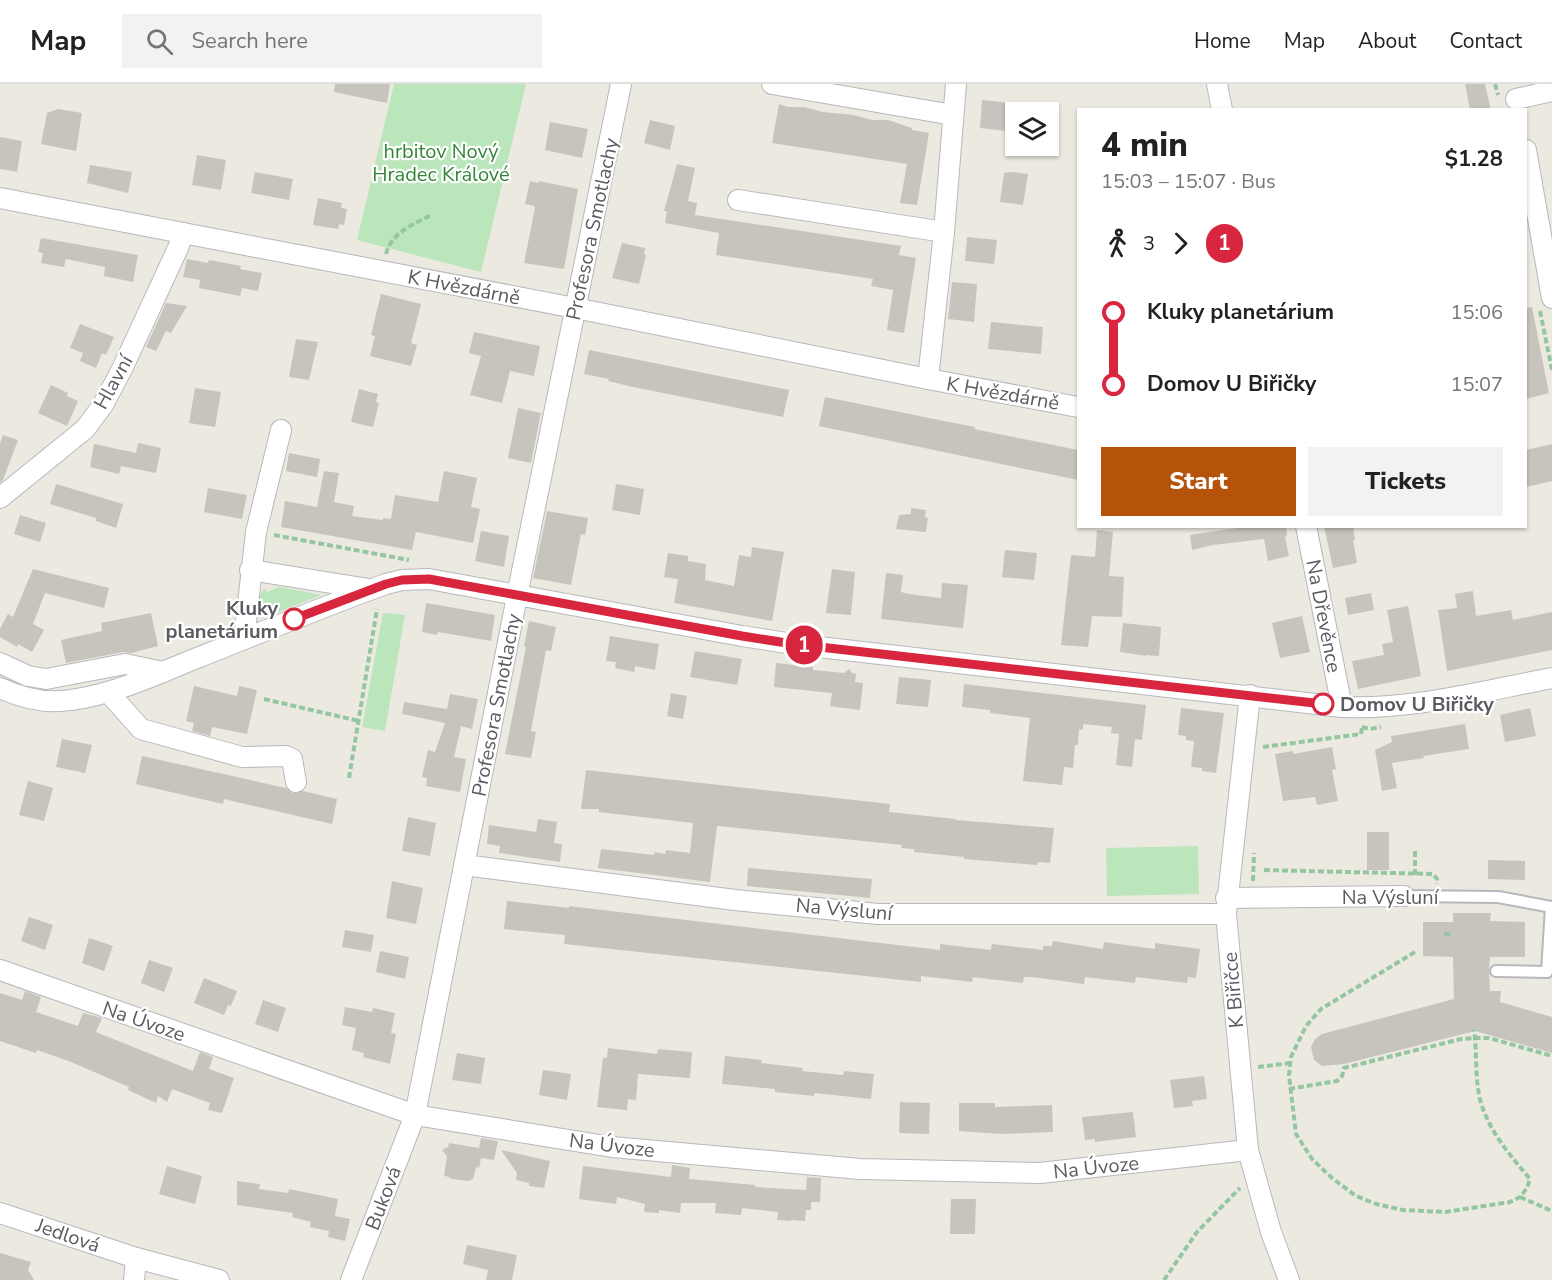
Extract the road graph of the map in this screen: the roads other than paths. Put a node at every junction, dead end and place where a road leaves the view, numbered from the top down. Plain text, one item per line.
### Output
1 (621, 84) edge
2 (772, 84) edge
3 (956, 84) edge
4 (1217, 84) edge
5 (1552, 91) edge
6 (1516, 97) edge
7 (1222, 108) edge
8 (953, 115) junction
9 (1527, 156) edge
10 (0, 198) edge
11 (738, 200) dead end
12 (944, 232) junction
13 (183, 233) junction
14 (1552, 298) edge
15 (575, 308) junction
16 (928, 379) junction
17 (1077, 407) edge
18 (280, 430) dead end
19 (0, 498) edge
20 (1306, 528) edge
21 (250, 570) junction
22 (371, 589) junction
23 (517, 595) junction
24 (244, 639) junction
25 (0, 663) edge
26 (163, 672) junction
27 (1552, 678) edge
28 (0, 688) edge
29 (108, 692) junction
30 (1250, 695) junction
31 (1342, 706) junction
32 (296, 782) dead end
33 (464, 865) junction
34 (1409, 897) joint
35 (1226, 906) junction
36 (1552, 907) edge
37 (0, 970) edge
38 (1496, 971) dead end
39 (415, 1115) junction
40 (1248, 1150) junction
41 (0, 1213) edge
42 (136, 1258) junction
43 (134, 1280) edge
44 (219, 1280) edge
45 (351, 1280) edge
46 (1289, 1280) edge

1 - 15 street, Profesora Smotlachy
2 - 8 street
3 - 8 street, K Hvězdárně
4 - 7 street
5 - 6 street
8 - 12 street, K Hvězdárně
9 - 14 street
10 - 13 street, K Hvězdárně
11 - 12 street
12 - 16 street, K Hvězdárně
13 - 15 street, K Hvězdárně
13 - 19 street, Hlavní
15 - 16 street, K Hvězdárně
15 - 23 street, Profesora Smotlachy
16 - 17 street, K Hvězdárně
18 - 21 street
20 - 31 street, Na Dřevěnce
21 - 22 street
21 - 24 street
22 - 23 street
22 - 24 street
23 - 30 street
23 - 33 street, Profesora Smotlachy
24 - 26 street
25 - 26 street
26 - 29 street
27 - 31 street
28 - 29 street
29 - 32 street
30 - 31 street
30 - 35 street, K Biřičce
33 - 35 street, Na Výsluní
33 - 39 street, Profesora Smotlachy
34 - 35 street, Na Výsluní
34 - 36 lane, Na Výsluní
35 - 40 street, K Biřičce
36 - 38 lane
37 - 39 street, Na Úvoze
39 - 40 street, Na Úvoze
39 - 45 street, Buková
40 - 46 street, K Biřičce
41 - 42 street, Jedlová
42 - 43 street
42 - 44 street, Jedlová

